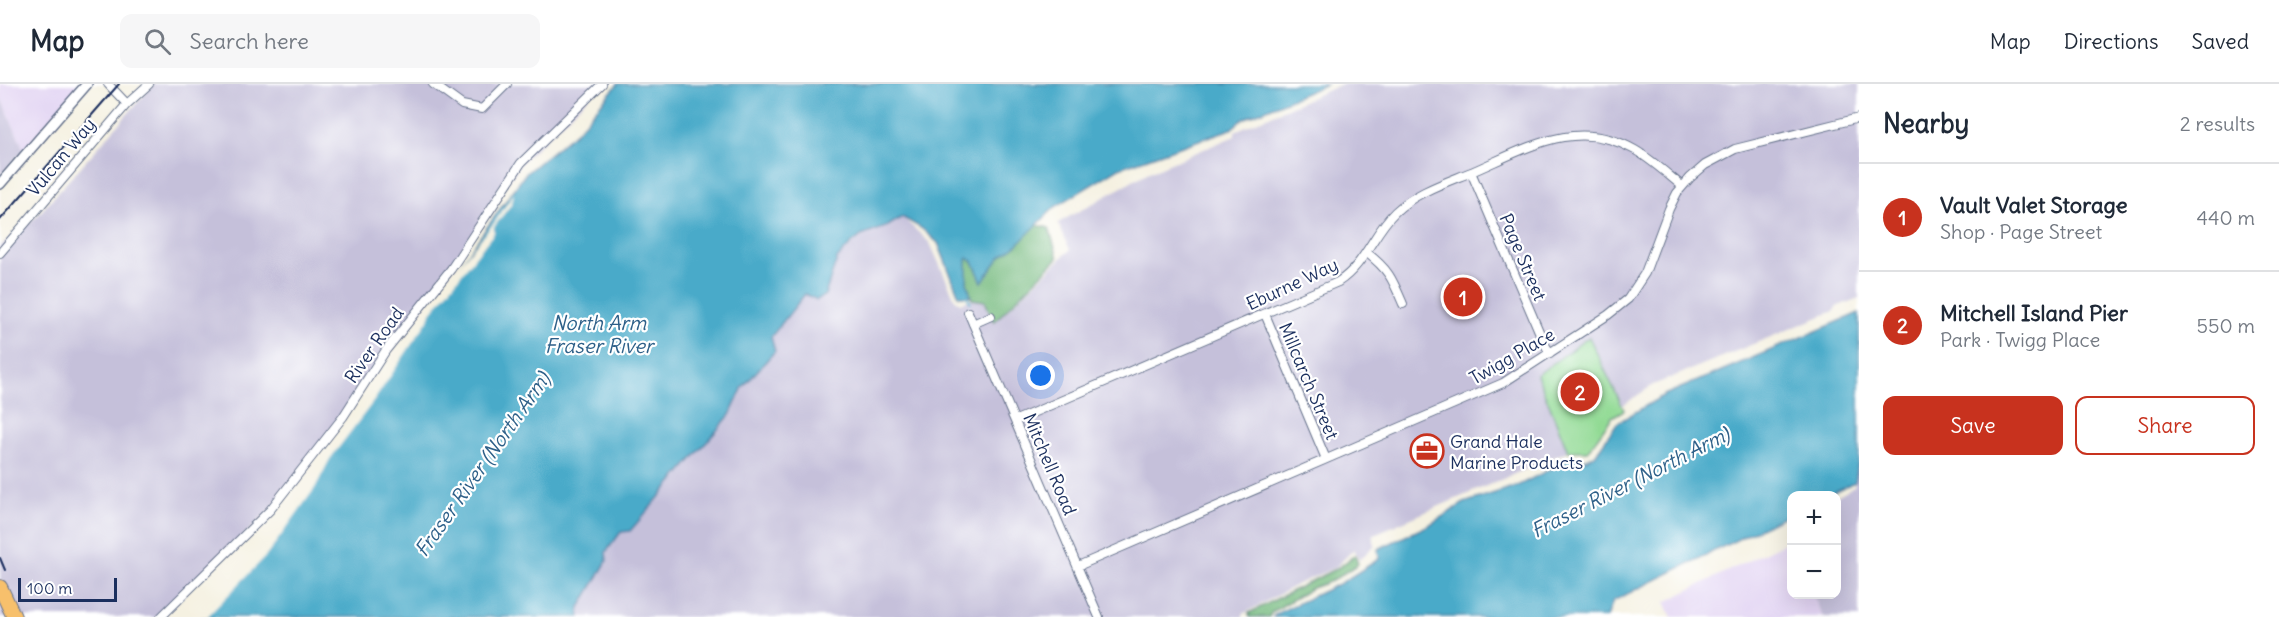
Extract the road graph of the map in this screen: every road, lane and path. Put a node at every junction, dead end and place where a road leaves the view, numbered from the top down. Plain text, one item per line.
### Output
1 (87, 84) edge
2 (108, 84) edge
3 (149, 84) edge
4 (433, 84) edge
5 (507, 84) edge
6 (602, 84) edge
7 (127, 104) junction
8 (1859, 118) edge
9 (1471, 172) junction
10 (0, 184) edge
11 (1682, 186) junction
12 (0, 252) edge
13 (1366, 252) junction
14 (1403, 304) dead end
15 (968, 312) dead end
16 (1264, 314) junction
17 (991, 316) dead end
18 (973, 324) junction
19 (1550, 353) junction
20 (1016, 420) junction
21 (1326, 459) junction
22 (1078, 566) junction
23 (0, 587) edge
24 (0, 610) edge
25 (3, 617) edge
26 (14, 617) edge
27 (161, 617) edge
28 (1099, 617) edge

1 - 10 street, Vulcan Way
2 - 7 street
3 - 7 street, Vulcan Way
4 - 5 street
6 - 27 street, River Road
7 - 12 street, Vulcan Way
8 - 11 street, Twigg Place
9 - 11 street, Eburne Way
9 - 13 street, Eburne Way
9 - 19 street, Page Street
11 - 19 street, Twigg Place
13 - 14 street
13 - 16 street, Eburne Way
15 - 18 street, Mitchell Road
16 - 20 street, Eburne Way
16 - 21 street, Millcarch Street
17 - 18 street
18 - 20 street, Mitchell Road
19 - 21 street, Twigg Place
20 - 22 street, Mitchell Road
21 - 22 street, Twigg Place
22 - 28 street, Mitchell Road
23 - 26 highway
24 - 25 highway

